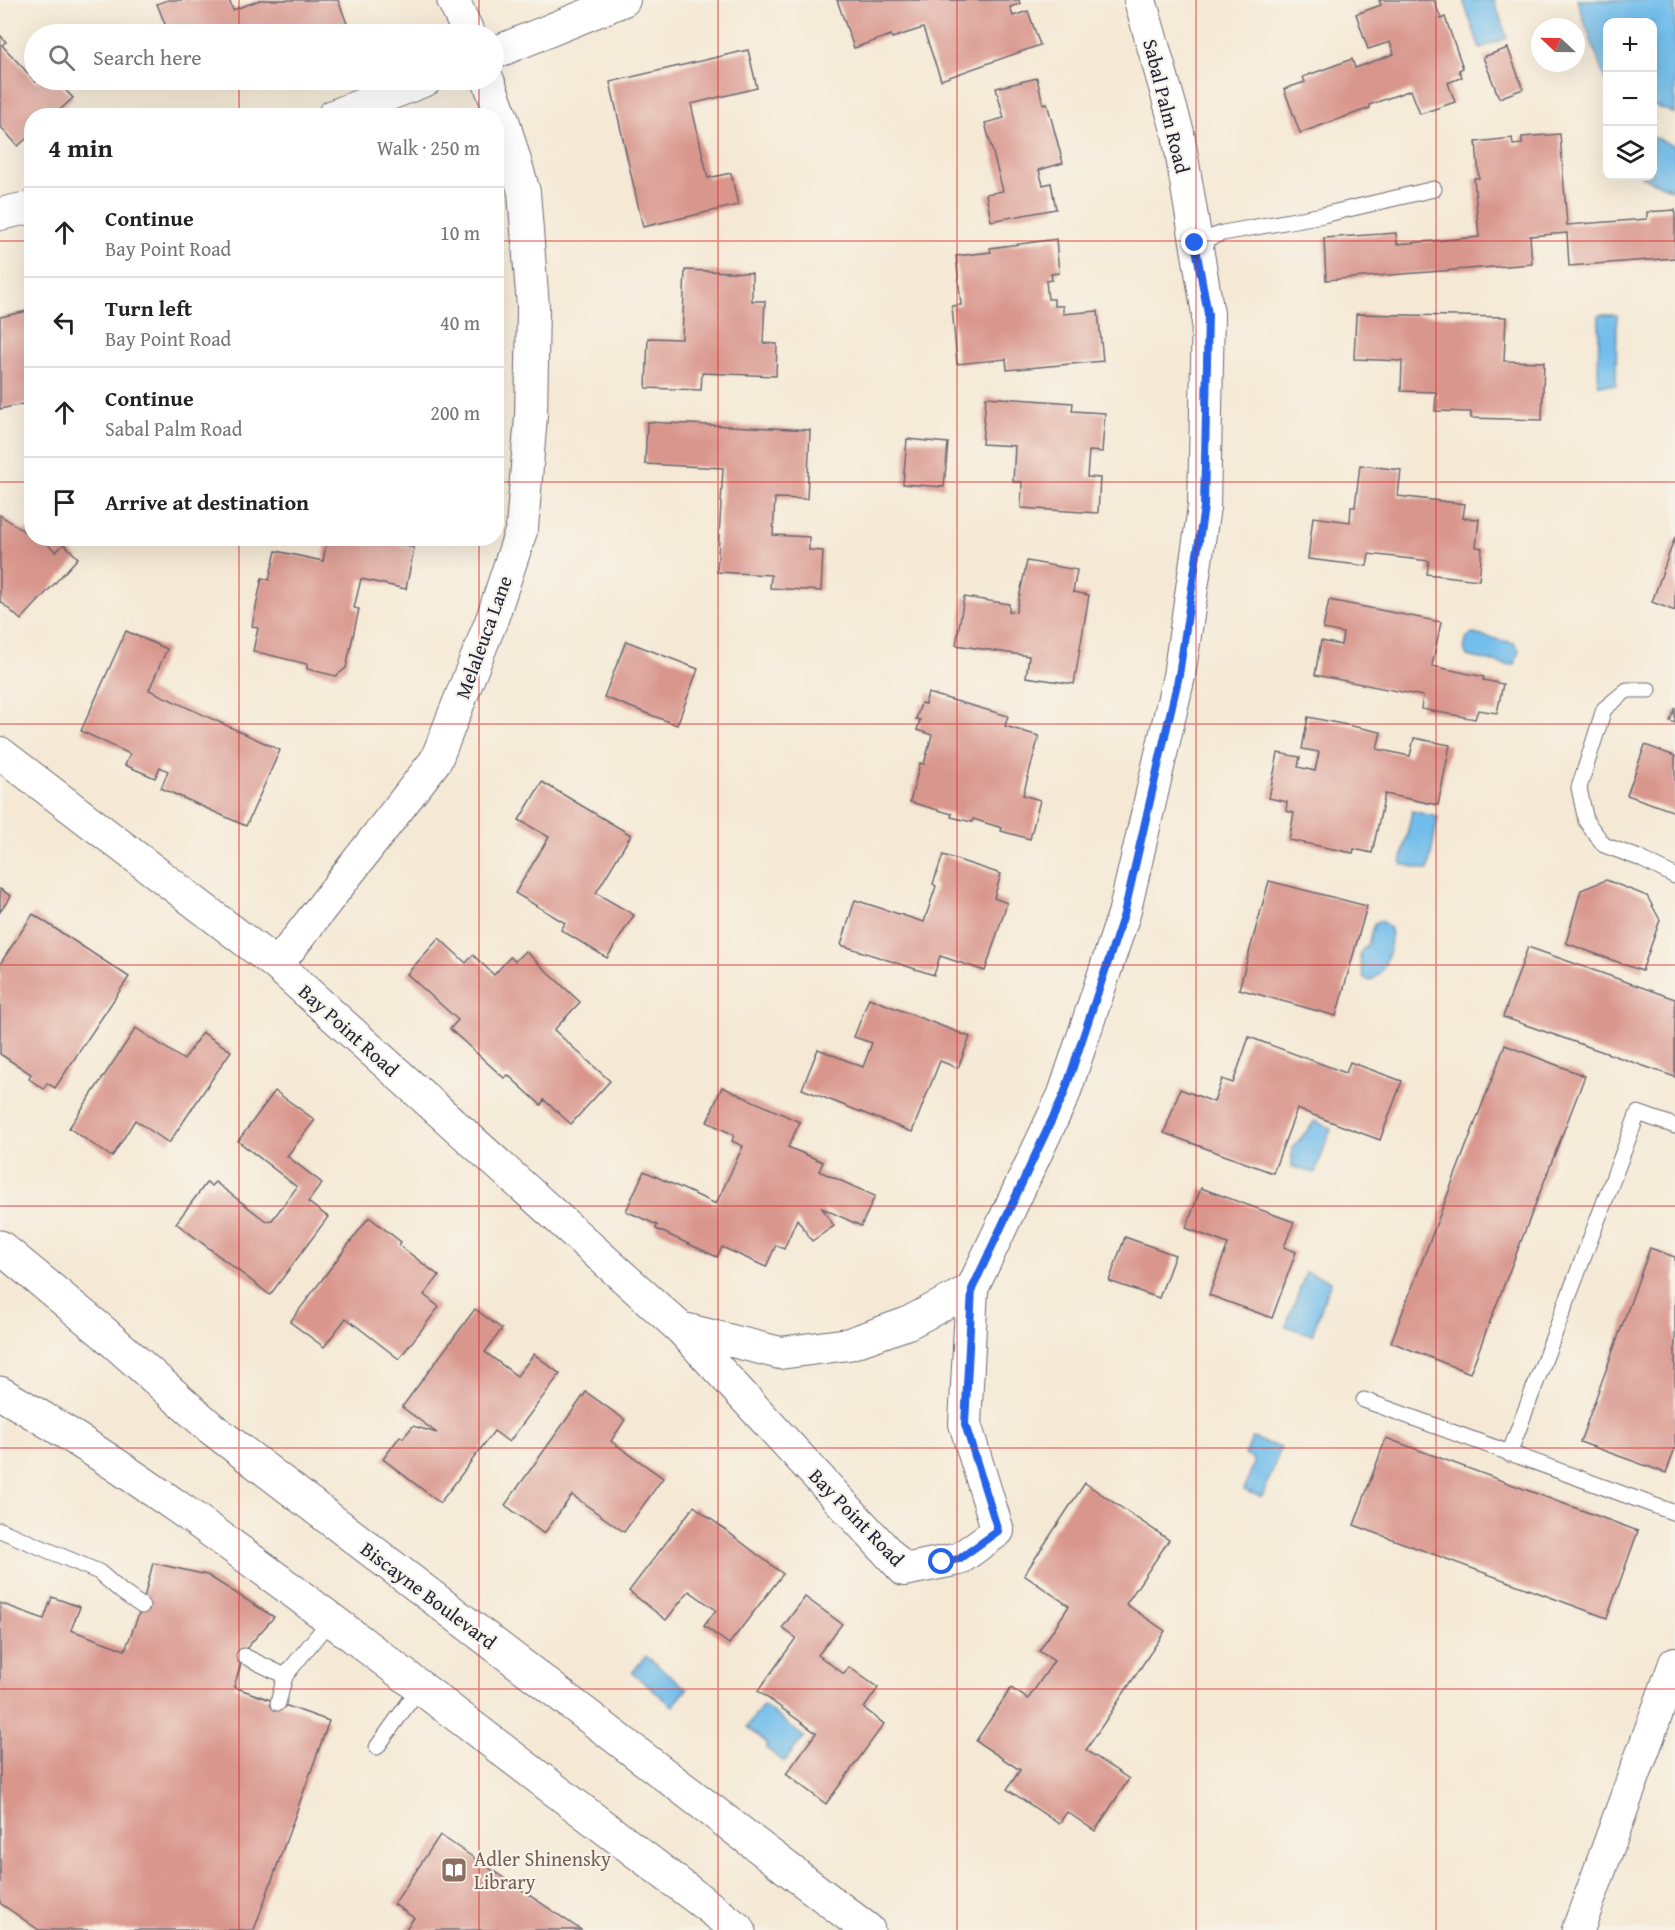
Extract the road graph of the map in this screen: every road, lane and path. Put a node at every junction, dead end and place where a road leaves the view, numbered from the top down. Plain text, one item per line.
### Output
1 (453, 0) edge
2 (624, 0) edge
3 (1140, 0) edge
4 (464, 24) edge
5 (504, 49) edge
6 (400, 90) edge
7 (492, 90) edge
8 (354, 108) edge
9 (498, 108) edge
10 (504, 123) edge
11 (1434, 189) dead end
12 (24, 209) edge
13 (0, 214) edge
14 (1195, 243) junction
15 (1649, 690) dead end
16 (0, 753) edge
17 (1675, 876) edge
18 (278, 965) junction
19 (1675, 1126) edge
20 (0, 1246) edge
21 (972, 1289) junction
22 (680, 1328) junction
23 (1364, 1400) dead end
24 (4, 1403) edge
25 (1509, 1454) junction
26 (1675, 1513) edge
27 (0, 1530) edge
28 (142, 1606) dead end
29 (331, 1619) junction
30 (244, 1656) dead end
31 (1675, 1663) edge
32 (285, 1676) junction
33 (420, 1687) junction
34 (278, 1703) dead end
35 (377, 1747) dead end
36 (738, 1930) edge
37 (868, 1930) edge
38 (1578, 1930) edge

1 - 4 street
2 - 5 street
3 - 14 street, Sabal Palm Road
6 - 8 street
7 - 9 street, Melaleuca Lane
10 - 18 street, Melaleuca Lane
11 - 14 lane
12 - 13 street
14 - 21 street, Sabal Palm Road
15 - 17 lane
16 - 18 street, Bay Point Road
18 - 22 street, Bay Point Road
19 - 25 lane
20 - 37 main road, Biscayne Boulevard
21 - 22 street, Bay Point Road
21 - 22 street, Bay Point Road
23 - 25 lane
24 - 29 main road
25 - 26 lane
27 - 28 lane
29 - 32 lane
29 - 33 main road
30 - 32 lane
31 - 38 street
32 - 34 lane
33 - 35 lane
33 - 36 main road

